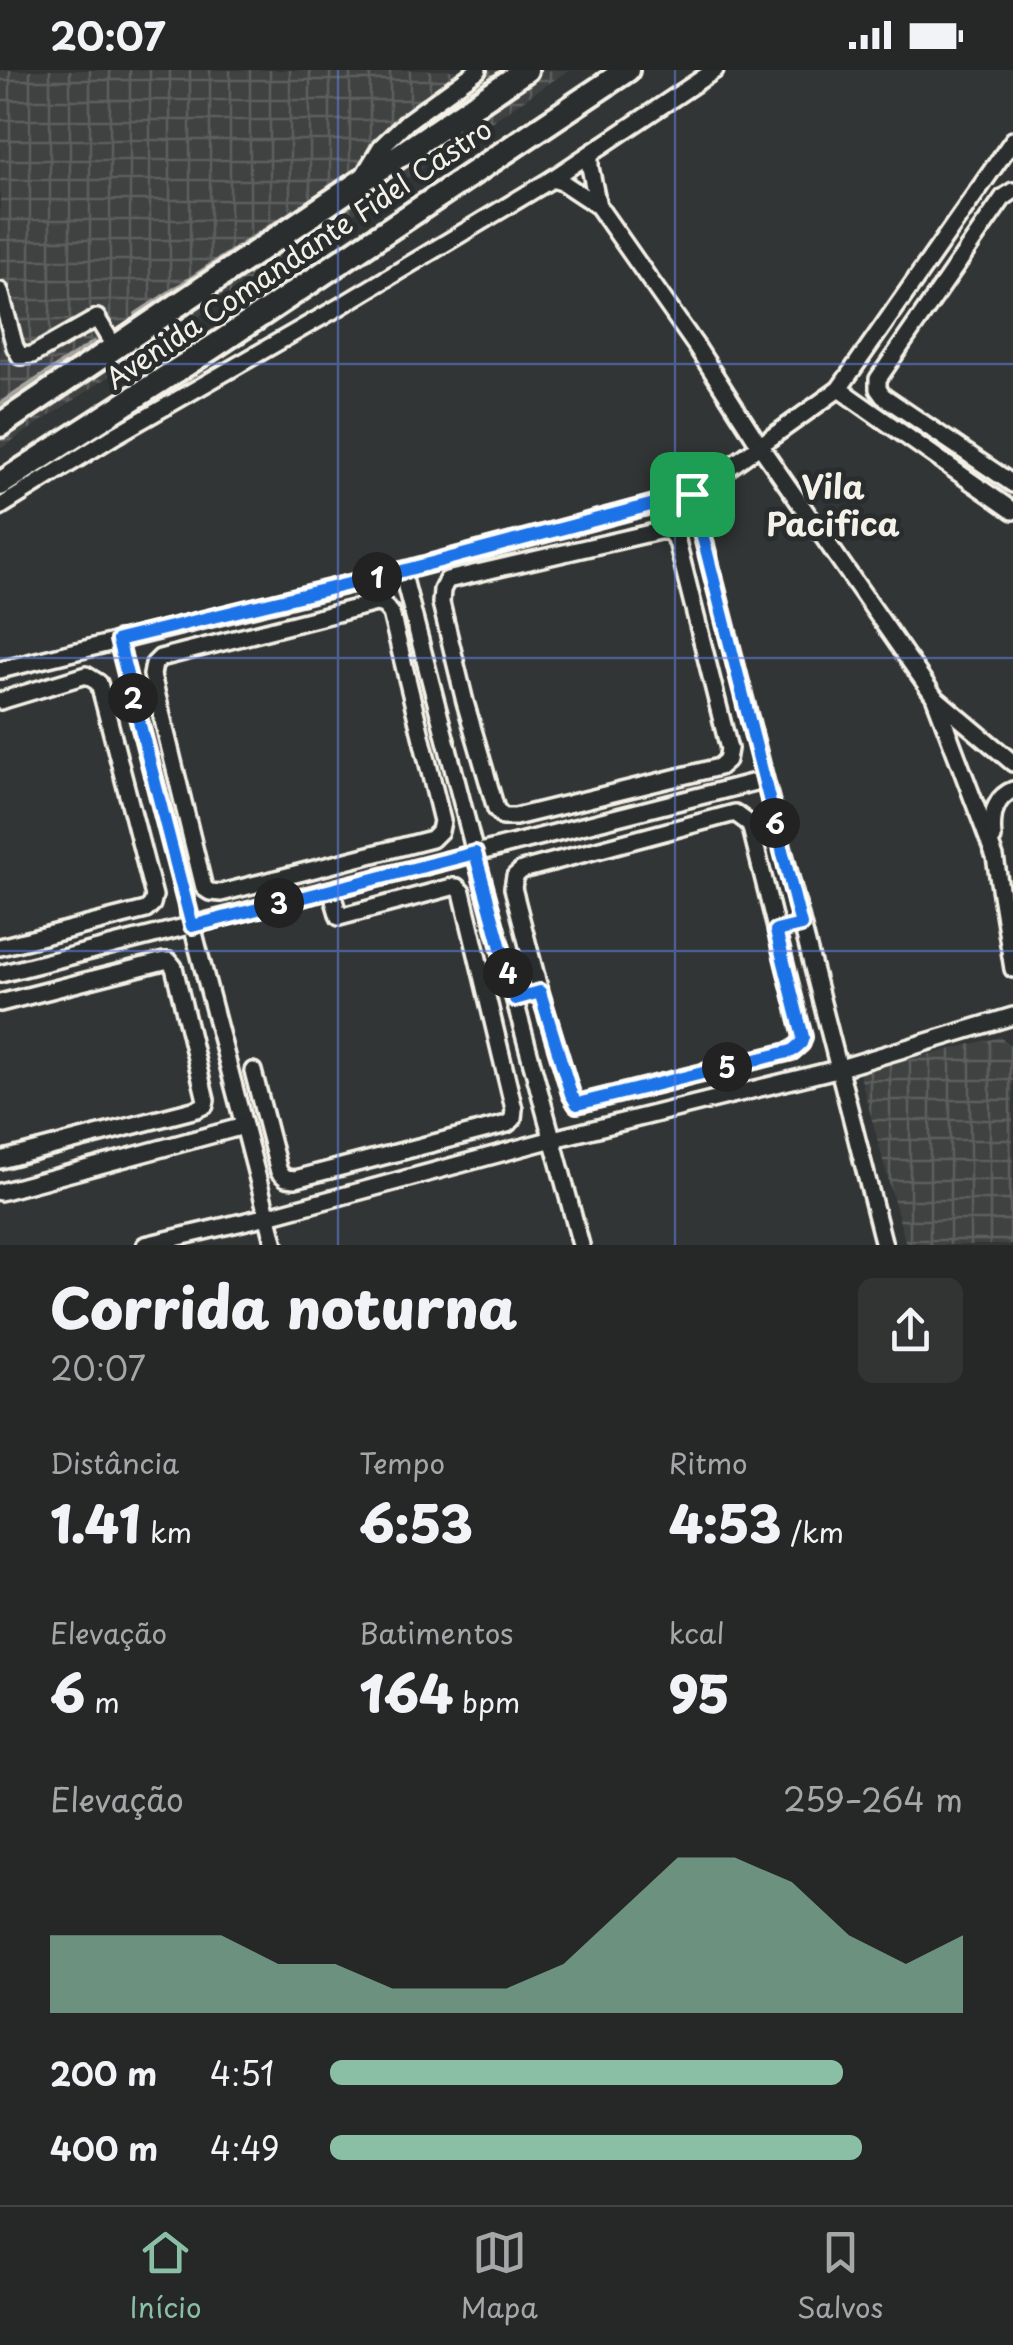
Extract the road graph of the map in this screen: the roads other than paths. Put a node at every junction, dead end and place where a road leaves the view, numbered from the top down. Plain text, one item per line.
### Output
1 (478, 70) edge
2 (526, 70) edge
3 (714, 70) edge
4 (626, 71) edge
5 (1011, 148) edge
6 (590, 154) junction
7 (552, 179) junction
8 (360, 182) junction
9 (1013, 192) edge
10 (598, 206) junction
11 (0, 290) edge
12 (115, 348) junction
13 (839, 390) junction
14 (0, 426) edge
15 (760, 446) junction
16 (970, 455) junction
17 (958, 473) junction
18 (0, 484) edge
19 (1013, 484) edge
20 (692, 494) junction
21 (0, 506) edge
22 (1013, 512) edge
23 (402, 571) junction
24 (262, 605) junction
25 (268, 629) junction
26 (728, 639) junction
27 (118, 640) junction
28 (703, 645) junction
29 (0, 670) edge
30 (934, 696) junction
31 (0, 701) edge
32 (465, 702) junction
33 (437, 710) junction
34 (1013, 763) edge
35 (764, 780) junction
36 (1013, 790) edge
37 (475, 853) junction
38 (994, 857) junction
39 (331, 890) junction
40 (801, 925) junction
41 (192, 926) junction
42 (776, 931) junction
43 (0, 947) edge
44 (46, 962) junction
45 (1013, 969) edge
46 (0, 974) edge
47 (53, 990) junction
48 (540, 992) junction
49 (515, 999) junction
50 (0, 1003) edge
51 (1013, 1016) edge
52 (838, 1068) junction
53 (253, 1071) dead end
54 (244, 1126) junction
55 (91, 1135) junction
56 (553, 1138) junction
57 (0, 1160) edge
58 (100, 1166) junction
59 (0, 1192) edge
60 (268, 1216) junction
61 (145, 1245) edge
62 (275, 1245) edge
63 (581, 1245) edge
64 (884, 1245) edge

1 - 8 street
2 - 8 highway, Avenida Comandante Fidel Castro
3 - 6 street
4 - 18 highway, Avenida Comandante Fidel Castro
5 - 13 street
6 - 7 street
6 - 10 street
7 - 10 street
7 - 21 street
8 - 12 highway, Avenida Comandante Fidel Castro
9 - 16 street
10 - 15 street
11 - 12 street
12 - 14 highway, Avenida Comandante Fidel Castro
13 - 15 street
13 - 17 street
15 - 20 street
15 - 30 street
16 - 17 street
16 - 19 street
17 - 22 street
20 - 23 street
20 - 26 street
23 - 24 street
23 - 33 street
24 - 25 street
24 - 27 street
25 - 25 street
26 - 28 street
26 - 35 street
27 - 29 street
27 - 41 street
28 - 32 street
28 - 32 street
30 - 34 street
30 - 38 street
31 - 43 street
32 - 33 street
33 - 37 street
35 - 37 street
35 - 40 street
36 - 38 street
37 - 39 street
37 - 49 street
38 - 45 street
39 - 41 street
39 - 53 street
40 - 42 street
40 - 52 street
41 - 44 street
41 - 54 street
42 - 48 street
42 - 48 street
44 - 46 street
44 - 47 street
47 - 50 street
47 - 55 street
48 - 49 street
49 - 56 street
51 - 52 street
52 - 56 street
52 - 64 street
54 - 58 street
54 - 60 street
55 - 57 street
55 - 58 street
56 - 60 street
56 - 63 street
58 - 59 street
60 - 61 street
60 - 62 street

